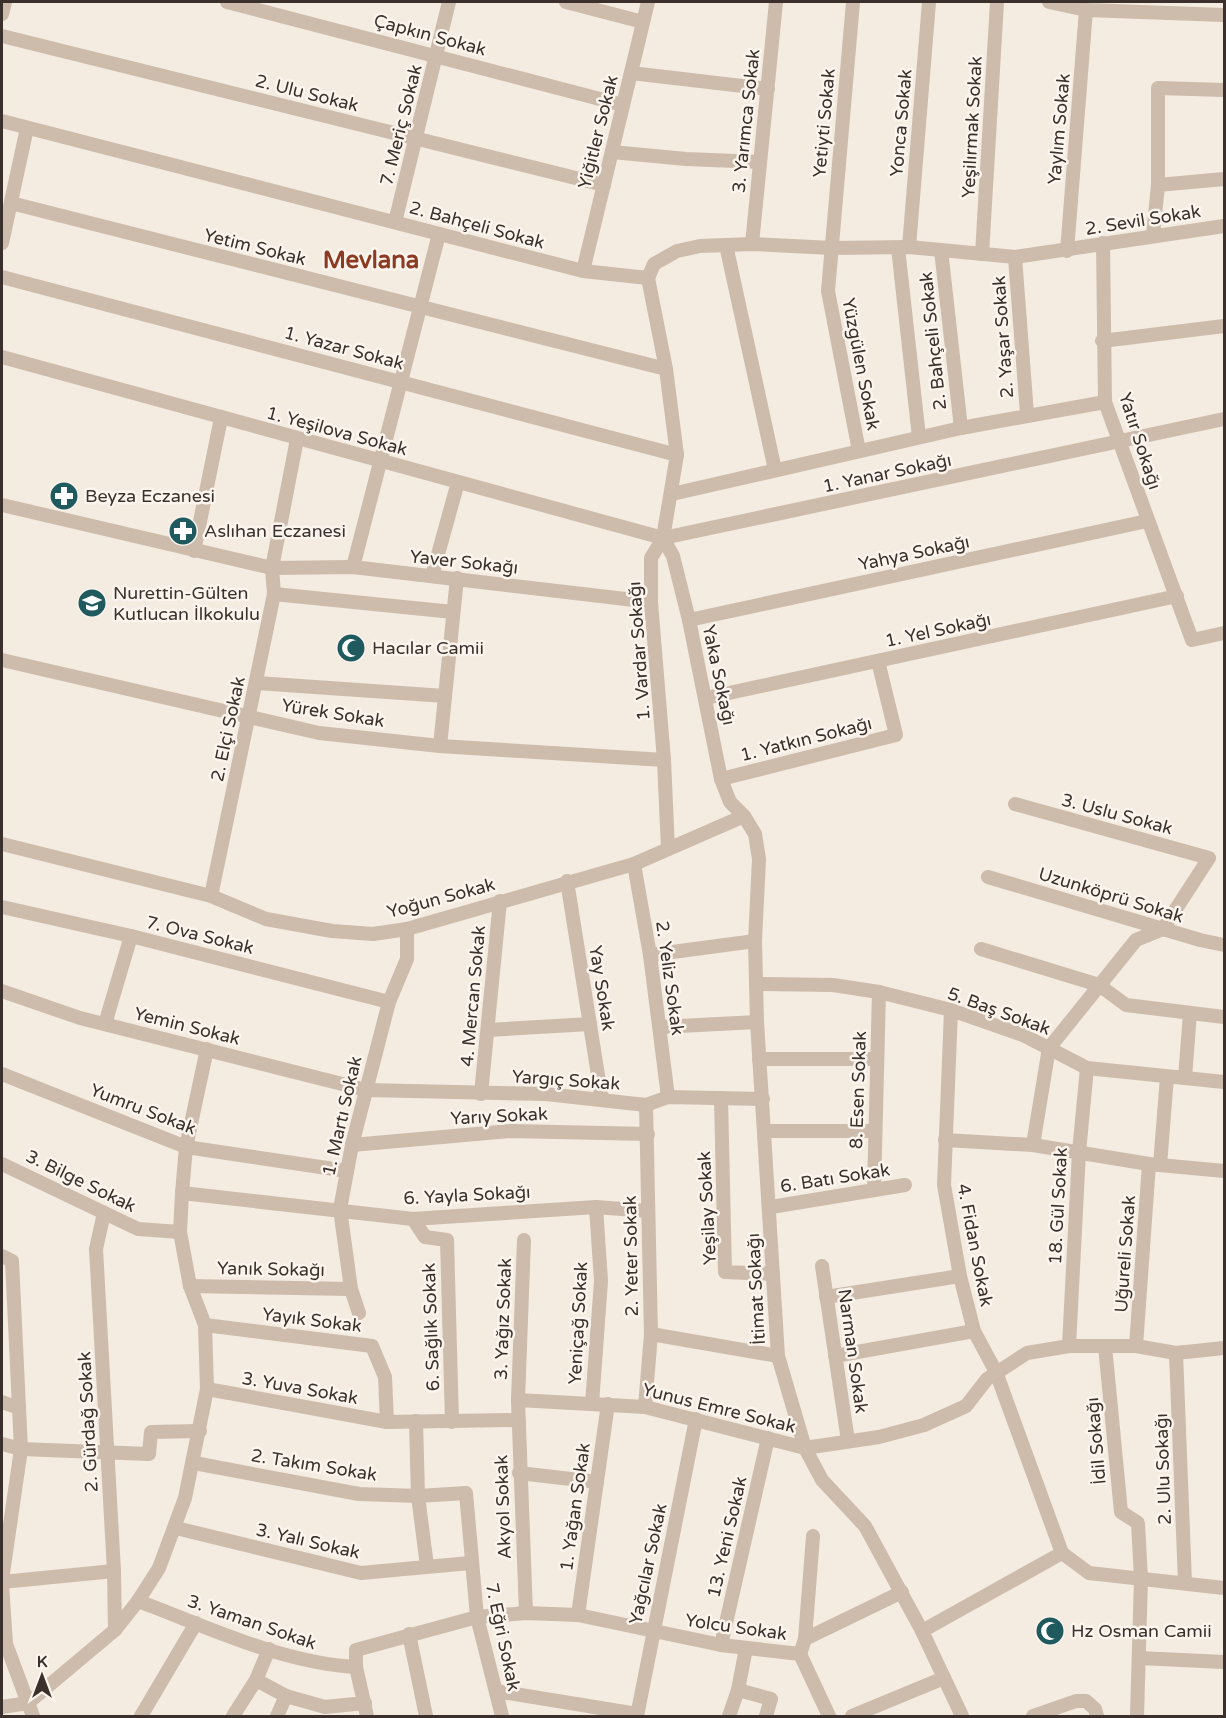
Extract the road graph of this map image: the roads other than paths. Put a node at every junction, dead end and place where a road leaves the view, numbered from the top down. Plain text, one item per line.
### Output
1 (5, 2) edge
2 (227, 2) edge
3 (449, 2) edge
4 (566, 2) edge
5 (648, 2) edge
6 (776, 2) edge
7 (853, 2) edge
8 (928, 2) edge
9 (997, 2) edge
10 (1050, 2) edge
11 (1086, 10) junction
12 (2, 15) edge
13 (1224, 15) edge
14 (643, 22) junction
15 (2, 36) edge
16 (436, 55) junction
17 (631, 73) junction
18 (768, 89) junction
19 (1224, 90) edge
20 (623, 105) junction
21 (2, 121) edge
22 (27, 128) junction
23 (416, 138) junction
24 (612, 152) junction
25 (760, 162) junction
26 (1224, 179) edge
27 (604, 185) junction
28 (1158, 185) junction
29 (10, 203) junction
30 (395, 222) junction
31 (1224, 226) edge
32 (439, 234) junction
33 (1153, 236) junction
34 (2, 243) edge
35 (1103, 243) junction
36 (752, 244) junction
37 (726, 245) junction
38 (832, 248) junction
39 (903, 248) junction
40 (941, 250) junction
41 (1067, 251) junction
42 (982, 254) junction
43 (1016, 257) junction
44 (583, 271) junction
45 (2, 277) edge
46 (648, 278) junction
47 (420, 308) junction
48 (1224, 326) edge
49 (1102, 341) junction
50 (2, 358) edge
51 (666, 369) junction
52 (401, 381) junction
53 (1105, 402) junction
54 (1027, 414) junction
55 (221, 418) junction
56 (1224, 419) edge
57 (961, 428) junction
58 (919, 437) junction
59 (297, 438) junction
60 (1119, 443) junction
61 (859, 451) junction
62 (677, 455) junction
63 (381, 461) junction
64 (775, 470) junction
65 (458, 482) junction
66 (672, 494) junction
67 (2, 505) edge
68 (1147, 521) junction
69 (663, 538) junction
70 (194, 551) junction
71 (353, 567) junction
72 (272, 568) junction
73 (432, 576) junction
74 (457, 578) junction
75 (274, 594) junction
76 (1177, 596) junction
77 (651, 602) junction
78 (453, 612) junction
79 (689, 620) junction
80 (1224, 633) edge
81 (2, 660) edge
82 (878, 661) junction
83 (257, 683) junction
84 (445, 696) junction
85 (706, 698) junction
86 (249, 717) junction
87 (440, 746) junction
88 (664, 760) junction
89 (721, 779) junction
90 (1015, 804) dead end
91 (744, 816) junction
92 (2, 844) edge
93 (668, 849) junction
94 (634, 864) junction
95 (988, 877) dead end
96 (567, 881) junction
97 (211, 896) junction
98 (500, 901) junction
99 (2, 907) edge
100 (407, 929) junction
101 (1163, 929) junction
102 (131, 936) junction
103 (755, 941) junction
104 (1224, 945) edge
105 (981, 949) dead end
106 (650, 955) junction
107 (757, 984) junction
108 (1099, 985) junction
109 (2, 991) edge
110 (879, 992) junction
111 (389, 1002) junction
112 (951, 1010) junction
113 (1190, 1013) junction
114 (1224, 1017) edge
115 (757, 1022) junction
116 (105, 1024) junction
117 (590, 1024) junction
118 (660, 1028) junction
119 (488, 1030) junction
120 (207, 1048) junction
121 (1049, 1048) junction
122 (759, 1059) junction
123 (877, 1059) junction
124 (1087, 1068) junction
125 (2, 1074) edge
126 (1167, 1077) junction
127 (1185, 1078) junction
128 (1224, 1082) edge
129 (366, 1090) junction
130 (481, 1094) junction
131 (668, 1097) junction
132 (721, 1098) junction
133 (763, 1099) junction
134 (602, 1101) junction
135 (646, 1105) junction
136 (765, 1131) junction
137 (875, 1131) junction
138 (648, 1134) junction
139 (945, 1140) junction
140 (352, 1145) junction
141 (1033, 1145) junction
142 (186, 1147) junction
143 (1078, 1152) junction
144 (2, 1164) edge
145 (1154, 1165) junction
146 (347, 1171) junction
147 (1224, 1171) edge
148 (905, 1185) dead end
149 (873, 1190) junction
150 (182, 1193) junction
151 (596, 1207) junction
152 (771, 1207) junction
153 (340, 1209) junction
154 (646, 1211) junction
155 (104, 1213) junction
156 (413, 1219) junction
157 (180, 1232) junction
158 (524, 1240) dead end
159 (7, 1259) edge
160 (822, 1266) dead end
161 (773, 1274) junction
162 (960, 1276) junction
163 (190, 1286) junction
164 (351, 1289) junction
165 (826, 1297) junction
166 (359, 1313) dead end
167 (205, 1325) junction
168 (974, 1330) junction
169 (651, 1334) junction
170 (2, 1340) edge
171 (1069, 1346) junction
172 (1105, 1346) junction
173 (1136, 1346) junction
174 (15, 1347) junction
175 (1224, 1348) edge
176 (1176, 1353) junction
177 (778, 1356) junction
178 (835, 1356) junction
179 (996, 1372) junction
180 (207, 1389) junction
181 (518, 1400) junction
182 (2, 1402) edge
183 (592, 1404) junction
184 (608, 1404) junction
185 (645, 1407) junction
186 (19, 1408) junction
187 (696, 1419) junction
188 (518, 1420) junction
189 (416, 1421) junction
190 (387, 1422) junction
191 (452, 1422) junction
192 (200, 1431) junction
193 (768, 1438) junction
194 (848, 1442) junction
195 (2, 1444) edge
196 (805, 1448) junction
197 (21, 1449) junction
198 (108, 1454) junction
199 (194, 1463) junction
200 (519, 1473) junction
201 (597, 1482) junction
202 (466, 1493) joint
203 (418, 1496) junction
204 (5, 1526) edge
205 (176, 1528) junction
206 (813, 1536) dead end
207 (1062, 1553) junction
208 (470, 1563) junction
209 (427, 1566) junction
210 (114, 1571) junction
211 (1141, 1579) junction
212 (2, 1582) edge
213 (1185, 1583) junction
214 (1224, 1588) edge
215 (902, 1592) junction
216 (138, 1601) junction
217 (526, 1613) junction
218 (578, 1615) junction
219 (477, 1617) junction
220 (196, 1623) junction
221 (115, 1630) junction
222 (922, 1631) junction
223 (652, 1632) junction
224 (409, 1634) junction
225 (806, 1639) junction
226 (4, 1643) edge
227 (721, 1644) junction
228 (746, 1648) junction
229 (269, 1649) junction
230 (800, 1654) junction
231 (1139, 1658) junction
232 (1224, 1662) edge
233 (356, 1667) junction
234 (944, 1678) junction
235 (256, 1680) junction
236 (738, 1690) junction
237 (496, 1691) junction
238 (286, 1696) junction
239 (2, 1707) edge
240 (30, 1710) edge
241 (366, 1710) edge
242 (325, 1712) edge
243 (637, 1715) edge
244 (141, 1716) edge
245 (233, 1716) edge
246 (277, 1716) edge
247 (426, 1716) edge
248 (502, 1716) edge
249 (729, 1716) edge
250 (766, 1716) edge
251 (829, 1716) edge
252 (852, 1716) edge
253 (962, 1716) edge
254 (1033, 1716) edge
255 (1097, 1716) edge
256 (1137, 1716) edge

1 - 12 street
2 - 16 street, Çapkın Sokak
3 - 16 street, 7. Meriç Sokak
4 - 14 street
5 - 14 street, Yiğitler Sokak
6 - 18 street, 3. Yarımca Sokak
7 - 38 street, Yetiyti Sokak
8 - 39 street, Yonca Sokak
9 - 42 street, Yeşilırmak Sokak
10 - 11 street
11 - 13 street
11 - 41 street, Yaylım Sokak
14 - 17 street, Yiğitler Sokak
15 - 23 street, 2. Ulu Sokak
16 - 20 street, Çapkın Sokak
16 - 23 street, 7. Meriç Sokak
17 - 18 street
17 - 20 street, Yiğitler Sokak
18 - 25 street, 3. Yarımca Sokak
19 - 28 street
20 - 24 street, Yiğitler Sokak
21 - 22 street, 2. Bahçeli Sokak
22 - 29 street
22 - 30 street, 2. Bahçeli Sokak
23 - 27 street, 2. Ulu Sokak
23 - 30 street, 7. Meriç Sokak
24 - 25 street
24 - 27 street, Yiğitler Sokak
25 - 36 street, 3. Yarımca Sokak
26 - 28 street
27 - 44 street, Yiğitler Sokak
28 - 33 street
29 - 34 street
29 - 47 street, Yetim Sokak
30 - 32 street, 2. Bahçeli Sokak
31 - 33 street, 2. Sevil Sokak
32 - 44 street, 2. Bahçeli Sokak
32 - 47 street
33 - 35 street, 2. Sevil Sokak
35 - 41 street, 2. Sevil Sokak
35 - 49 street, Yatır Sokağı
36 - 37 street, 2. Bahçeli Sokak
36 - 38 street, 2. Bahçeli Sokak
37 - 46 street, 2. Bahçeli Sokak
37 - 64 street
38 - 39 street, 2. Bahçeli Sokak
38 - 61 street, Yüzgülen Sokak
39 - 40 street, 2. Bahçeli Sokak
39 - 58 street, Yonca Sokak
40 - 42 street, 2. Bahçeli Sokak
40 - 57 street, 2. Bahçeli Sokak
41 - 43 street, 2. Bahçeli Sokak
42 - 43 street, 2. Bahçeli Sokak
43 - 54 street, 2. Yaşar Sokak
44 - 46 street, 2. Bahçeli Sokak
45 - 52 street, 1. Yazar Sokak
46 - 51 street, 1. Vardar Sokağı
47 - 51 street, Yetim Sokak
47 - 52 street
48 - 49 street
49 - 53 street, Yatır Sokağı
50 - 55 street, 1. Yeşilova Sokak
51 - 62 street, 1. Vardar Sokağı
52 - 62 street, 1. Yazar Sokak
52 - 63 street
53 - 54 street
53 - 60 street, Yatır Sokağı
54 - 57 street
55 - 59 street, 1. Yeşilova Sokak
55 - 70 street
56 - 60 street, 1. Yanar Sokağı
57 - 58 street
58 - 61 street
59 - 63 street, 1. Yeşilova Sokak
59 - 72 street, 2. Elçi Sokak
60 - 68 street, Yatır Sokağı
60 - 69 street, 1. Yanar Sokağı
61 - 64 street
62 - 66 street, 1. Vardar Sokağı
63 - 65 street, 1. Yeşilova Sokak
63 - 71 street
64 - 66 street
65 - 69 street, 1. Yeşilova Sokak
65 - 73 street
66 - 69 street, 1. Vardar Sokağı
67 - 70 street, Yaver Sokağı
68 - 76 street, Yatır Sokağı
68 - 79 street, Yahya Sokağı
69 - 77 street, 1. Vardar Sokağı
69 - 79 street, Yaka Sokağı
70 - 72 street, Yaver Sokağı
71 - 72 street, Yaver Sokağı
71 - 73 street, Yaver Sokağı
72 - 75 street, 2. Elçi Sokak
73 - 74 street, Yaver Sokağı
74 - 77 street, Yaver Sokağı
74 - 78 street
75 - 78 street
75 - 83 street, 2. Elçi Sokak
76 - 80 street, Yatır Sokağı
76 - 82 street, 1. Yel Sokağı
77 - 88 street, 1. Vardar Sokağı
78 - 84 street
79 - 85 street, Yaka Sokağı
81 - 86 street, Yürek Sokak
82 - 85 street, 1. Yel Sokağı
82 - 89 street, 1. Yatkın Sokağı
83 - 84 street
83 - 86 street, 2. Elçi Sokak
84 - 87 street
85 - 89 street, Yaka Sokağı
86 - 87 street, Yürek Sokak
86 - 97 street, 2. Elçi Sokak
87 - 88 street, Yürek Sokak
88 - 93 street, 1. Vardar Sokağı
89 - 91 street, Yaka Sokağı
90 - 101 street, 3. Uslu Sokak
91 - 93 street, Yoğun Sokak
91 - 103 street, İtimat Sokağı
92 - 97 street, Yoğun Sokak
93 - 94 street, Yoğun Sokak
94 - 96 street, Yoğun Sokak
94 - 106 street, 2. Yeliz Sokak
95 - 101 street, Uzunköprü Sokak
96 - 98 street, Yoğun Sokak
96 - 117 street, Yay Sokak
97 - 100 street, Yoğun Sokak
98 - 100 street, Yoğun Sokak
98 - 119 street, 4. Mercan Sokak
99 - 102 street, 7. Ova Sokak
100 - 111 street, 1. Martı Sokak
101 - 104 street, Uzunköprü Sokak
101 - 108 street
102 - 111 street, 7. Ova Sokak
102 - 116 street
103 - 106 street
103 - 107 street, İtimat Sokağı
105 - 108 street
106 - 118 street, 2. Yeliz Sokak
107 - 110 street, 5. Baş Sokak
107 - 115 street, İtimat Sokağı
108 - 113 street
108 - 121 street
109 - 116 street, Yemin Sokak
110 - 112 street, 5. Baş Sokak
110 - 123 street, 8. Esen Sokak
111 - 129 street, 1. Martı Sokak
112 - 121 street, 5. Baş Sokak
112 - 139 street, 4. Fidan Sokak
113 - 114 street
113 - 127 street
115 - 118 street
115 - 122 street, İtimat Sokağı
116 - 120 street, Yemin Sokak
117 - 119 street
117 - 134 street, Yay Sokak
118 - 131 street, 2. Yeliz Sokak
119 - 130 street, 4. Mercan Sokak
120 - 129 street, Yemin Sokak
120 - 142 street
121 - 124 street, 5. Baş Sokak
121 - 141 street
122 - 123 street
122 - 133 street, İtimat Sokağı
123 - 137 street, 8. Esen Sokak
124 - 126 street, 5. Baş Sokak
124 - 143 street, 18. Gül Sokak
125 - 142 street, Yumru Sokak
126 - 127 street, 5. Baş Sokak
126 - 145 street, Uğureli Sokak
127 - 128 street, 5. Baş Sokak
129 - 130 street, Yargıç Sokak
129 - 140 street, 1. Martı Sokak
130 - 134 street, Yargıç Sokak
131 - 132 street, Yargıç Sokak
131 - 135 street, Yargıç Sokak
132 - 133 street, Yargıç Sokak
132 - 161 street, Yeşilay Sokak
133 - 136 street, İtimat Sokağı
134 - 135 street, Yargıç Sokak
135 - 138 street, 2. Yeter Sokak
136 - 137 street
136 - 152 street, İtimat Sokağı
137 - 149 street, 8. Esen Sokak
138 - 140 street, Yarıy Sokak
138 - 154 street, 2. Yeter Sokak
139 - 141 street
139 - 162 street, 4. Fidan Sokak
140 - 146 street, 1. Martı Sokak
141 - 143 street
142 - 146 street, Yumru Sokak
142 - 150 street
143 - 145 street
143 - 171 street, 18. Gül Sokak
144 - 155 street, 3. Bilge Sokak
145 - 147 street
145 - 173 street, Uğureli Sokak
146 - 153 street, 1. Martı Sokak
148 - 149 street, 6. Batı Sokak
149 - 152 street, 6. Batı Sokak
150 - 153 street, 6. Yayla Sokağı
150 - 157 street
151 - 154 street, 6. Yayla Sokağı
151 - 156 street, 6. Yayla Sokağı
151 - 183 street, Yeniçağ Sokak
152 - 161 street, İtimat Sokağı
153 - 156 street, 6. Yayla Sokağı
153 - 164 street, 1. Martı Sokak
154 - 169 street, 2. Yeter Sokak
155 - 157 street, 3. Bilge Sokak
155 - 198 street, 2. Gürdağ Sokak
156 - 191 street, 6. Sağlık Sokak
157 - 163 street
158 - 181 street, 3. Yağız Sokak
159 - 174 street
160 - 165 street, Narman Sokak
161 - 177 street, İtimat Sokağı
162 - 165 street
162 - 168 street, 4. Fidan Sokak
163 - 164 street, Yanık Sokağı
163 - 167 street
164 - 166 street, 1. Martı Sokak
165 - 178 street, Narman Sokak
167 - 180 street
167 - 190 street, Yayık Sokak
168 - 178 street
168 - 179 street, 4. Fidan Sokak
169 - 177 street
169 - 185 street, 2. Yeter Sokak
170 - 174 street
171 - 172 street
171 - 179 street
172 - 173 street
172 - 211 street, İdil Sokağı
173 - 176 street
174 - 186 street
175 - 176 street
176 - 213 street, 2. Ulu Sokağı
177 - 196 street, İtimat Sokağı
178 - 194 street, Narman Sokak
179 - 194 street
179 - 207 street, 4. Fidan Sokak
180 - 190 street, 3. Yuva Sokak
180 - 192 street
181 - 183 street, Yunus Emre Sokak
181 - 188 street, Akyol Sokak
182 - 186 street
183 - 184 street, Yunus Emre Sokak
184 - 185 street, Yunus Emre Sokak
184 - 201 street, 1. Yağan Sokak
185 - 187 street, Yunus Emre Sokak
186 - 197 street
187 - 193 street, Yunus Emre Sokak
187 - 223 street, Yağcılar Sokak
188 - 191 street, 3. Yuva Sokak
188 - 200 street, Akyol Sokak
189 - 190 street, 3. Yuva Sokak
189 - 191 street, 3. Yuva Sokak
189 - 203 street
192 - 198 street
192 - 199 street
193 - 196 street, Yunus Emre Sokak
193 - 227 street, 13. Yeni Sokak
194 - 196 street
195 - 197 street
196 - 215 street, İtimat Sokağı
197 - 198 street
197 - 204 street
198 - 210 street, 2. Gürdağ Sokak
199 - 203 street, 2. Takım Sokak
199 - 205 street
200 - 201 street
200 - 217 street, Akyol Sokak
201 - 218 street, 1. Yağan Sokak
202 - 203 street, 2. Takım Sokak
202 - 208 street, 7. Eğri Sokak
203 - 209 street
204 - 212 street
205 - 209 street, 3. Yalı Sokak
205 - 216 street
206 - 225 street
207 - 211 street
207 - 222 street
208 - 209 street, 3. Yalı Sokak
208 - 219 street, 7. Eğri Sokak
210 - 212 street
210 - 221 street, 2. Gürdağ Sokak
211 - 213 street
211 - 231 street
212 - 226 street
213 - 214 street
215 - 222 street, İtimat Sokağı
215 - 225 street, Yolcu Sokak
216 - 220 street, 3. Yaman Sokak
216 - 221 street
217 - 218 street, Yolcu Sokak
217 - 219 street, Yolcu Sokak
218 - 223 street, Yolcu Sokak
219 - 224 street, Yolcu Sokak
219 - 237 street, 7. Eğri Sokak
220 - 229 street, 3. Yaman Sokak
220 - 244 street
221 - 240 street
222 - 234 street, İtimat Sokağı
223 - 227 street, Yolcu Sokak
223 - 243 street, Yağcılar Sokak
224 - 233 street, Yolcu Sokak
224 - 247 street
225 - 230 street, Yolcu Sokak
226 - 240 street
227 - 228 street, Yolcu Sokak
228 - 230 street, Yolcu Sokak
228 - 236 street
229 - 233 street, 3. Yaman Sokak
229 - 235 street
230 - 251 street
231 - 232 street
231 - 256 street
233 - 241 street
234 - 252 street
234 - 253 street, İtimat Sokağı
235 - 238 street
235 - 245 street
236 - 249 street
236 - 250 street
237 - 243 street
237 - 248 street, 7. Eğri Sokak
238 - 242 street
238 - 246 street
239 - 240 street
241 - 242 street
254 - 255 street

